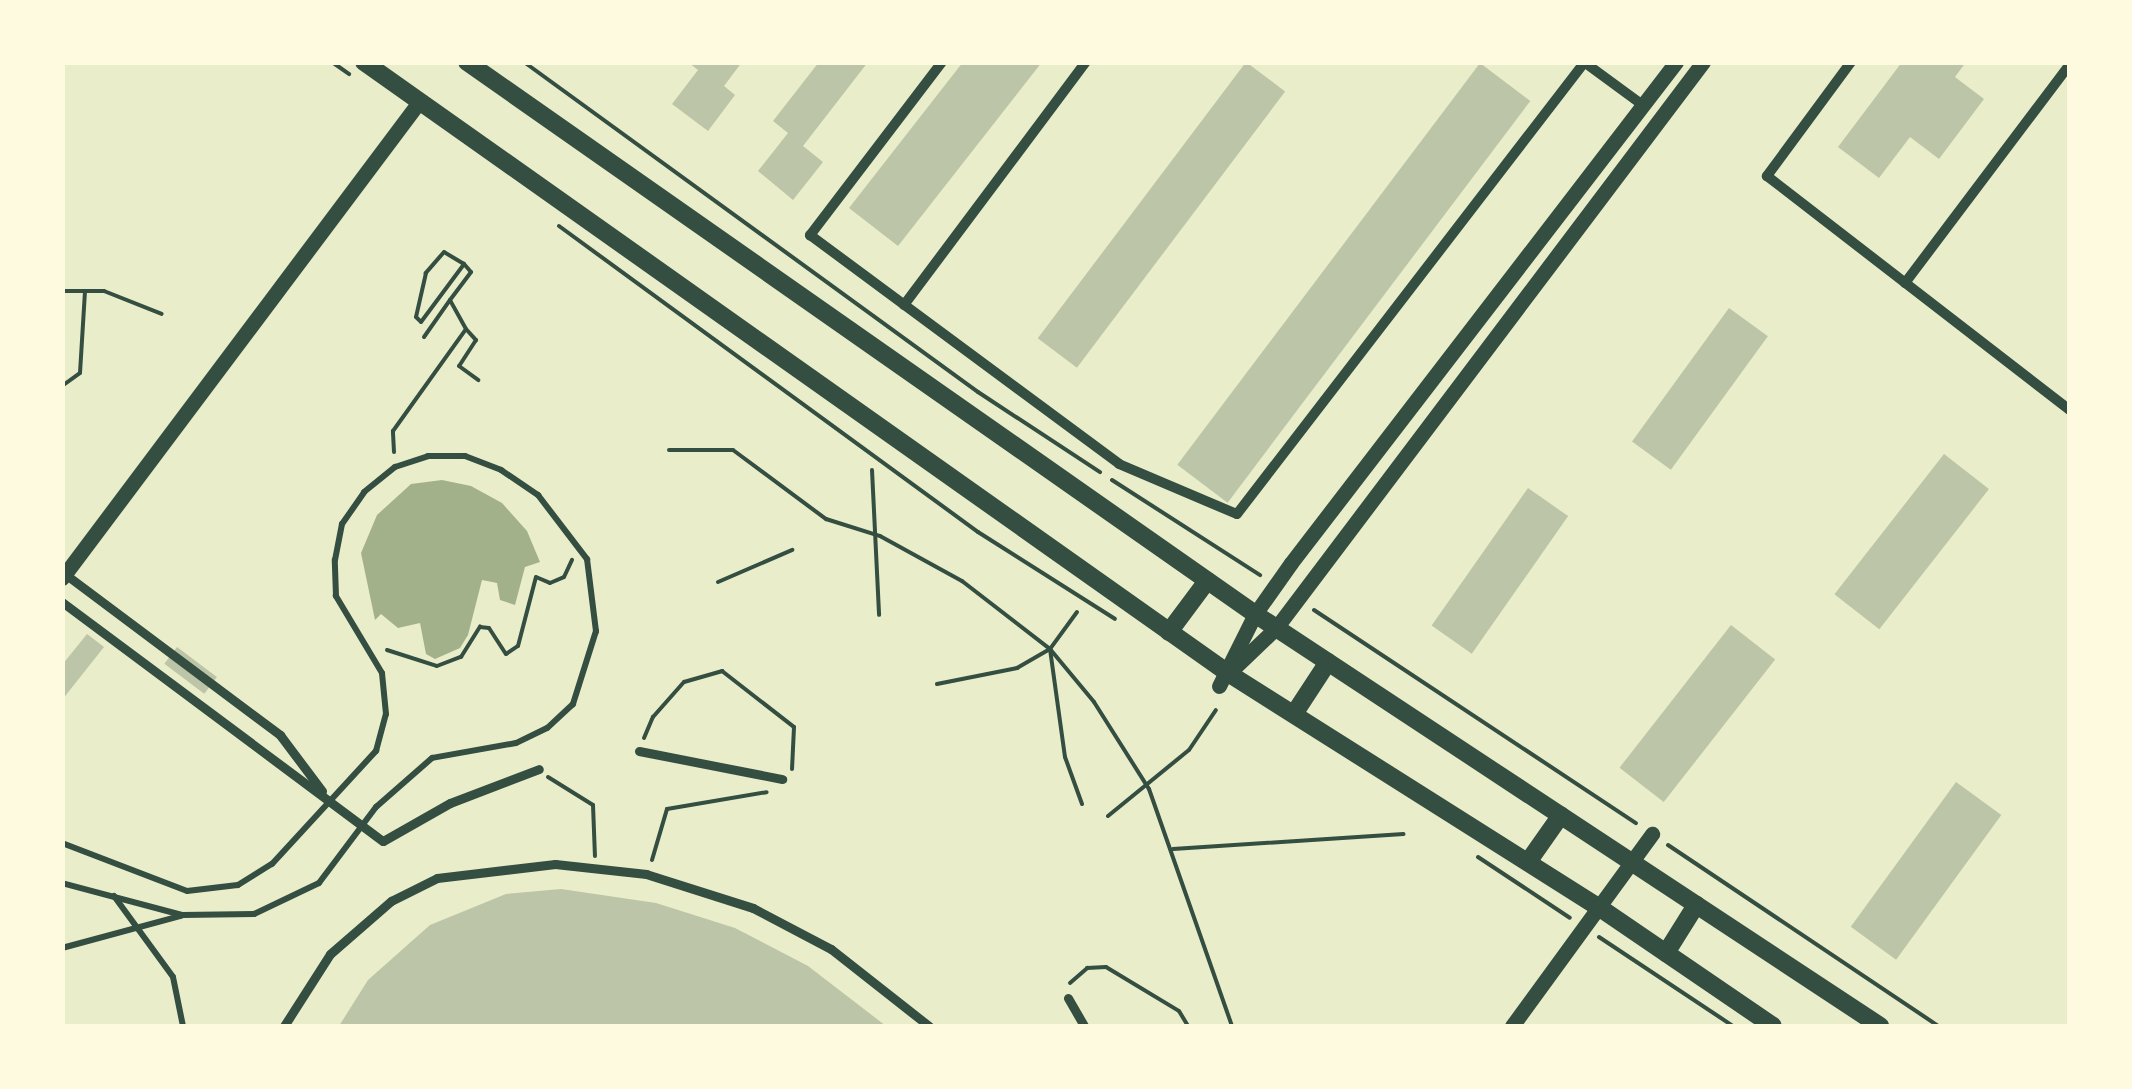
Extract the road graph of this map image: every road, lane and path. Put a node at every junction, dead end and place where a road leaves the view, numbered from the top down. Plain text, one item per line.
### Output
1 (364, 62) edge
2 (466, 62) edge
3 (524, 62) edge
4 (942, 62) edge
5 (1086, 62) edge
6 (1676, 62) edge
7 (1703, 62) edge
8 (1851, 62) edge
9 (1584, 63) edge
10 (2070, 64) edge
11 (420, 102) junction
12 (1644, 106) junction
13 (464, 264) junction
14 (1905, 282) junction
15 (62, 291) edge
16 (85, 291) junction
17 (450, 300) junction
18 (904, 305) junction
19 (162, 314) dead end
20 (466, 329) junction
21 (424, 337) dead end
22 (478, 380) dead end
23 (62, 386) edge
24 (2070, 410) edge
25 (669, 450) dead end
26 (395, 467) junction
27 (872, 470) dead end
28 (880, 536) junction
29 (578, 546) junction
30 (792, 550) dead end
31 (64, 576) edge
32 (1207, 581) junction
33 (718, 582) dead end
34 (1276, 585) junction
35 (1298, 599) junction
36 (62, 602) edge
37 (1077, 612) dead end
38 (1254, 614) junction
39 (880, 616) dead end
40 (1276, 628) junction
41 (356, 632) junction
42 (1168, 632) junction
43 (1050, 649) junction
44 (1328, 662) junction
45 (1223, 680) junction
46 (937, 684) dead end
47 (1216, 710) dead end
48 (1294, 714) junction
49 (639, 751) joint
50 (541, 768) joint
51 (783, 780) junction
52 (1149, 789) junction
53 (330, 802) junction
54 (1082, 804) dead end
55 (1561, 815) junction
56 (1108, 816) dead end
57 (362, 826) junction
58 (1404, 834) dead end
59 (1652, 834) junction
60 (62, 843) edge
61 (1173, 849) junction
62 (1528, 862) junction
63 (1632, 862) junction
64 (594, 866) junction
65 (646, 874) junction
66 (62, 883) edge
67 (113, 895) junction
68 (1696, 904) junction
69 (1600, 908) junction
70 (182, 915) junction
71 (140, 924) junction
72 (62, 948) edge
73 (1666, 953) junction
74 (1068, 998) joint
75 (183, 1026) edge
76 (284, 1026) edge
77 (929, 1026) edge
78 (1084, 1026) edge
79 (1188, 1026) edge
80 (1232, 1026) edge
81 (1512, 1026) edge
82 (1773, 1026) edge
83 (1880, 1026) edge
84 (1938, 1026) edge

1 - 11 main road
2 - 32 main road
3 - 34 path
4 - 18 street
5 - 18 street
6 - 12 street
7 - 35 street
8 - 14 street
9 - 12 street
9 - 18 street
10 - 14 street
11 - 31 street
11 - 42 main road
12 - 34 street
13 - 13 path
13 - 17 path
14 - 24 street
15 - 16 path
16 - 19 path
16 - 23 path
17 - 20 path
17 - 21 path
20 - 22 path
20 - 26 path
25 - 28 path
26 - 29 lane
26 - 41 lane
27 - 28 path
28 - 39 path
28 - 43 path
29 - 41 path
29 - 57 lane
30 - 33 path
31 - 53 street
32 - 38 main road
32 - 42 main road
34 - 38 street
35 - 40 street
35 - 59 path
36 - 53 street
37 - 43 path
38 - 40 main road
38 - 45 street
40 - 44 main road
40 - 45 street
41 - 53 lane
42 - 45 main road
43 - 46 path
43 - 52 path
43 - 54 path
44 - 48 main road
44 - 55 main road
45 - 48 main road
47 - 52 path
48 - 62 main road
49 - 51 street
49 - 51 path
50 - 57 street
50 - 64 path
51 - 65 path
52 - 56 path
52 - 61 path
53 - 57 street
53 - 60 lane
55 - 62 main road
55 - 63 main road
57 - 70 lane
58 - 61 path
59 - 63 street
59 - 84 path
61 - 80 path
62 - 69 main road
63 - 68 main road
63 - 69 street
64 - 65 street
64 - 76 street
65 - 77 street
66 - 67 lane
67 - 70 lane
67 - 71 lane
68 - 73 main road
68 - 83 main road
69 - 73 main road
69 - 81 street
70 - 71 lane
71 - 72 lane
71 - 75 lane
73 - 82 main road
74 - 78 street
74 - 79 path

